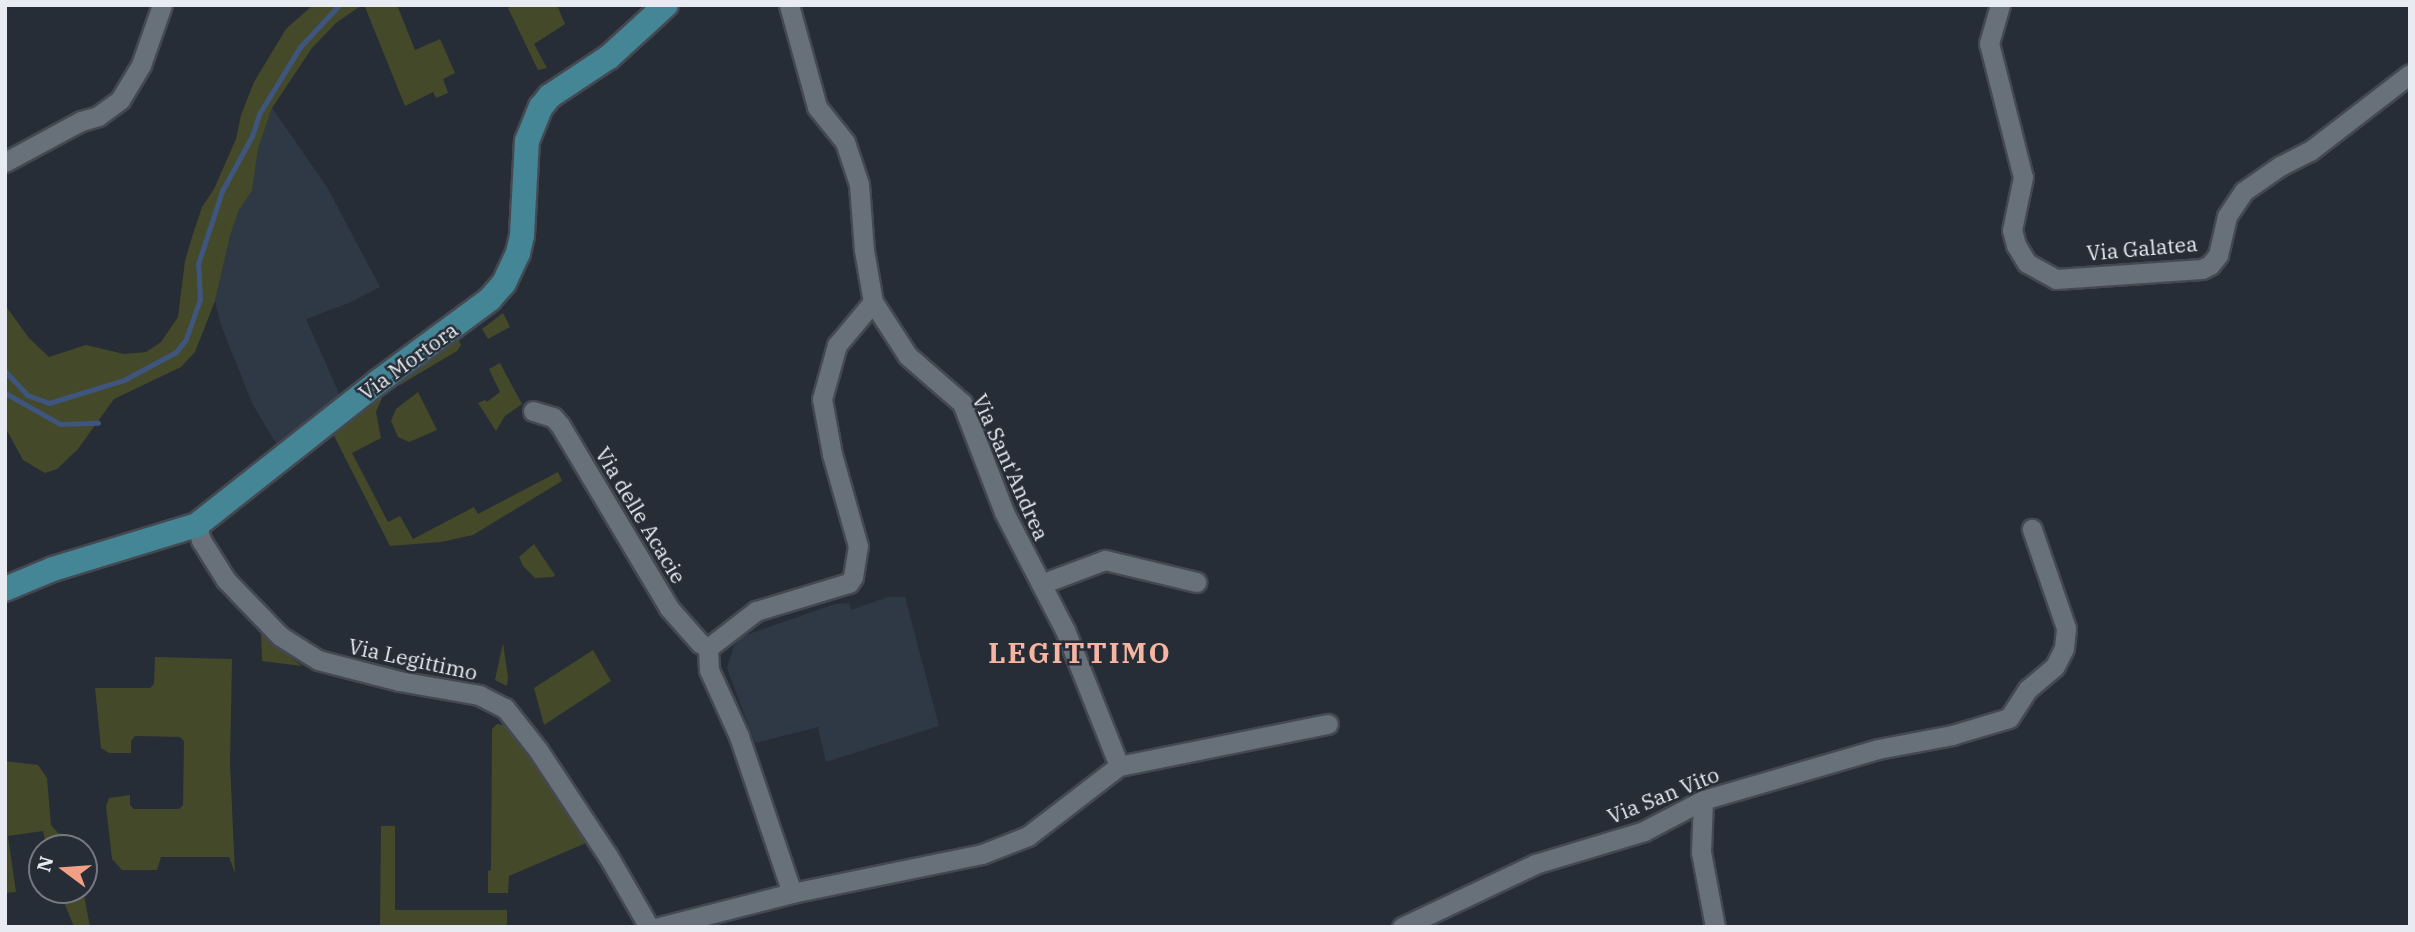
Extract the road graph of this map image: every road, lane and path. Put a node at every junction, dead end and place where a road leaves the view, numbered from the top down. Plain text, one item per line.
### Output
1 (162, 5) edge
2 (666, 5) edge
3 (789, 5) edge
4 (2000, 5) edge
5 (2410, 74) edge
6 (5, 162) edge
7 (873, 302) junction
8 (533, 411) dead end
9 (197, 525) junction
10 (2032, 529) dead end
11 (1196, 582) dead end
12 (1041, 584) junction
13 (5, 589) edge
14 (708, 648) junction
15 (1328, 724) dead end
16 (1119, 766) junction
17 (1703, 800) junction
18 (792, 893) junction
19 (649, 927) edge
20 (659, 927) edge
21 (1402, 927) edge
22 (1715, 927) edge

1 - 6 street
2 - 9 main road, Via Mortora
3 - 7 street, Via Sant'Andrea
4 - 5 street, Via Galatea
7 - 12 street, Via Sant'Andrea
7 - 14 street
8 - 14 street, Via delle Acacie
9 - 13 main road, Via Mortora
9 - 19 street, Via Legittimo
10 - 17 street, Via San Vito
11 - 12 street
12 - 16 street, Via Sant'Andrea
14 - 18 street
15 - 16 street
16 - 18 street
17 - 21 street, Via San Vito
17 - 22 street
18 - 20 street

